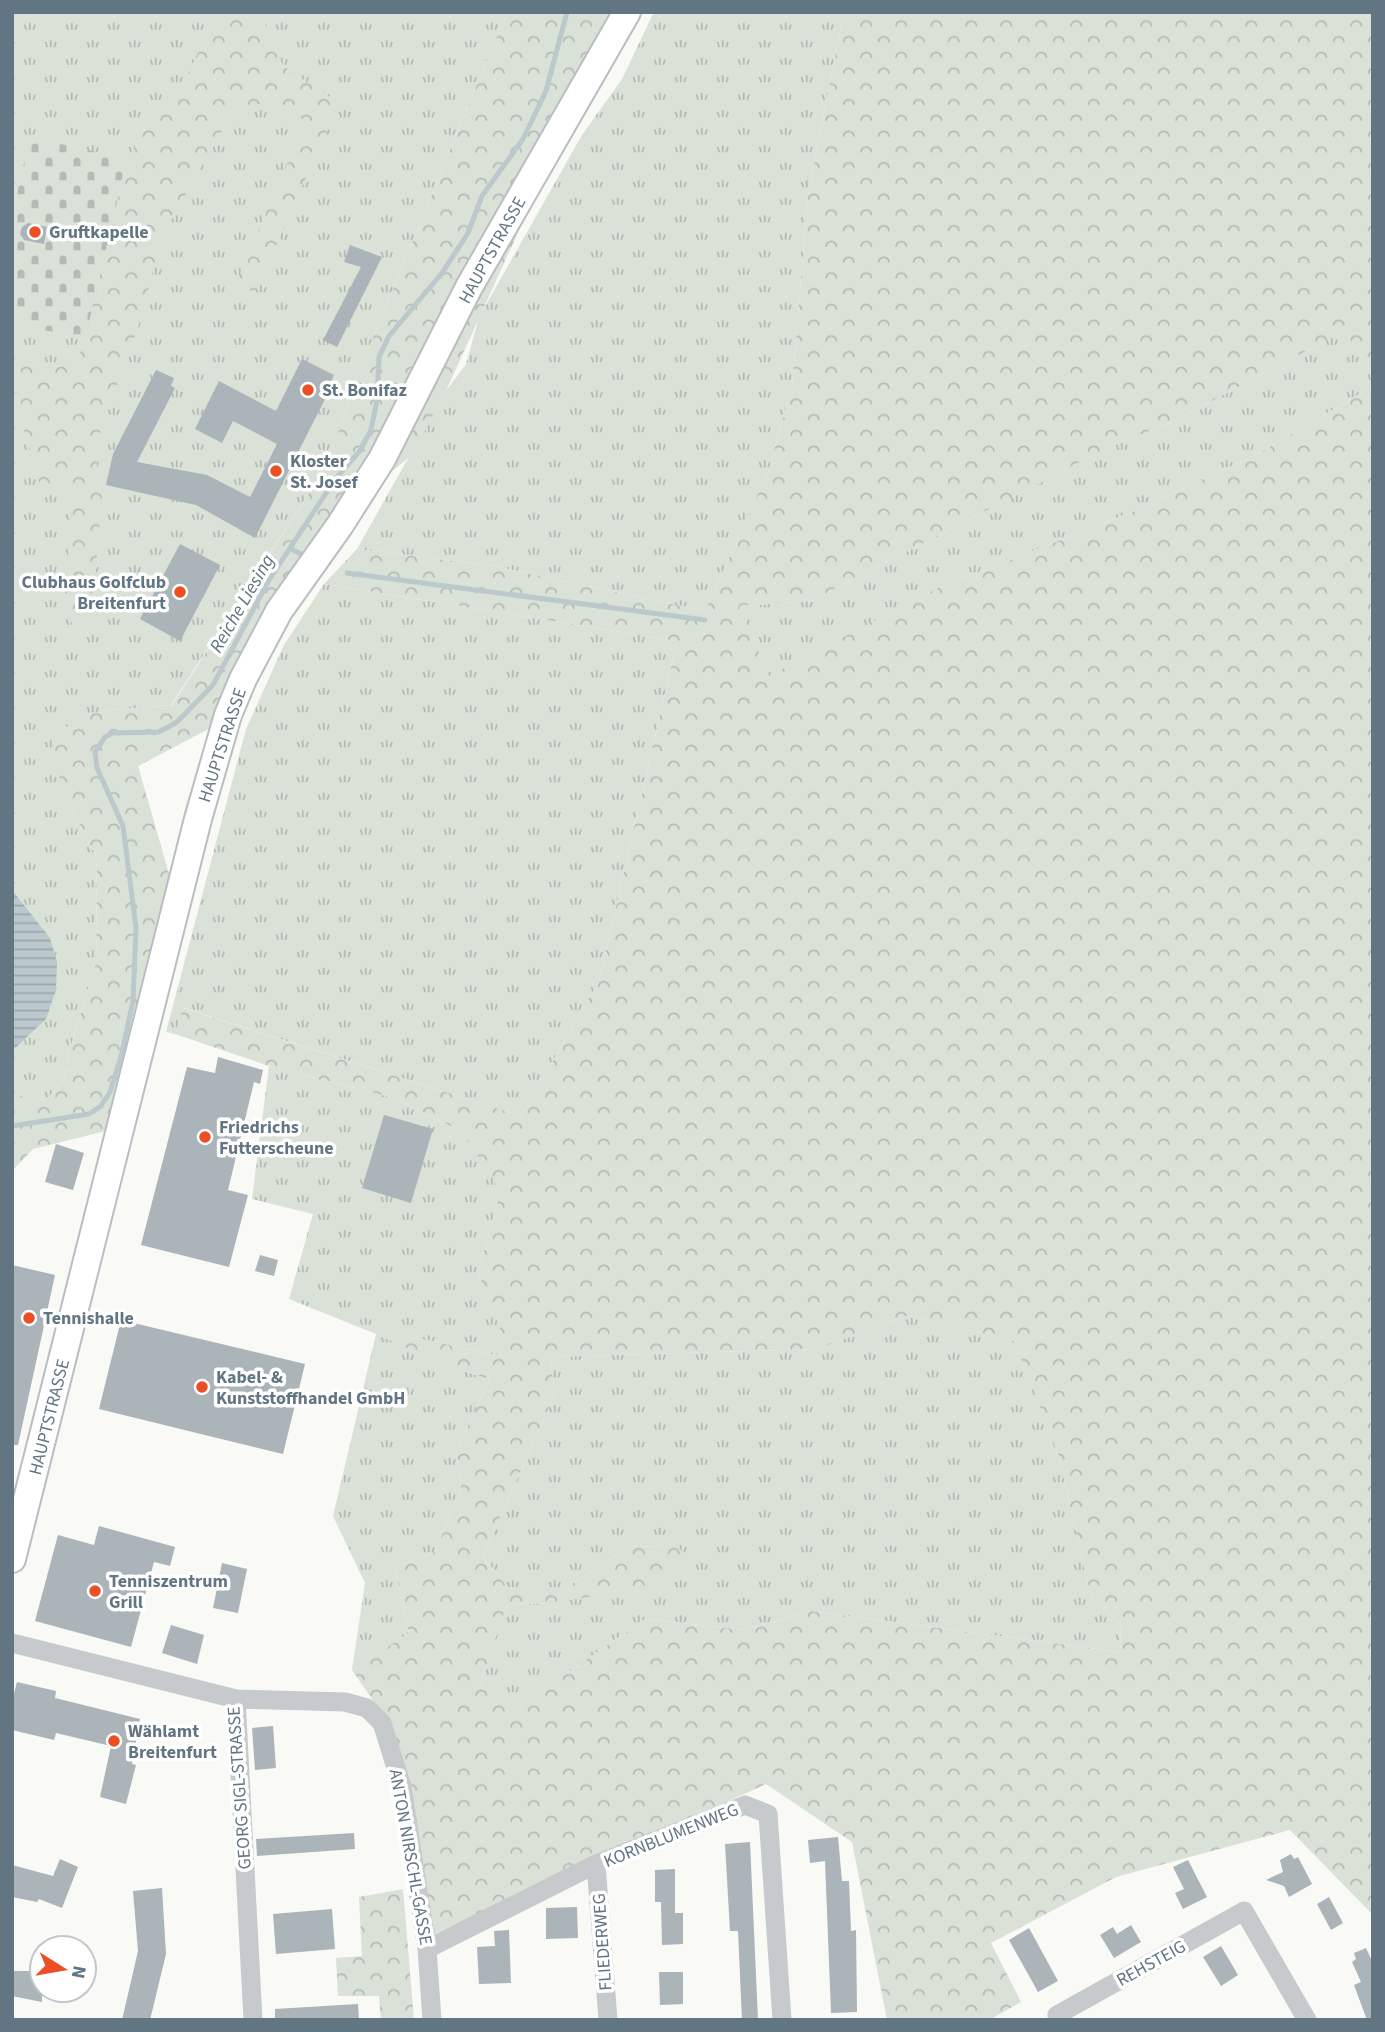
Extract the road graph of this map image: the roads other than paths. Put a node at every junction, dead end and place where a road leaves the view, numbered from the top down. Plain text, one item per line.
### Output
1 (627, 12) edge
2 (12, 1559) edge
3 (12, 1643) edge
4 (236, 1699) junction
5 (596, 1864) junction
6 (427, 1948) junction
7 (1058, 2017) edge
8 (253, 2020) edge
9 (432, 2020) edge
10 (608, 2020) edge
11 (782, 2020) edge
12 (1307, 2020) edge

1 - 2 main road, HAUPTSTRASSE
3 - 4 street, GEORG SIGL-STRASSE
4 - 6 street, ANTON NIRSCHL-GASSE
4 - 8 street, GEORG SIGL-STRASSE
5 - 6 street, KORNBLUMENWEG
5 - 10 street, FLIEDERWEG
5 - 11 street, KORNBLUMENWEG
6 - 9 street, ANTON NIRSCHL-GASSE
7 - 12 street, REHSTEIG

